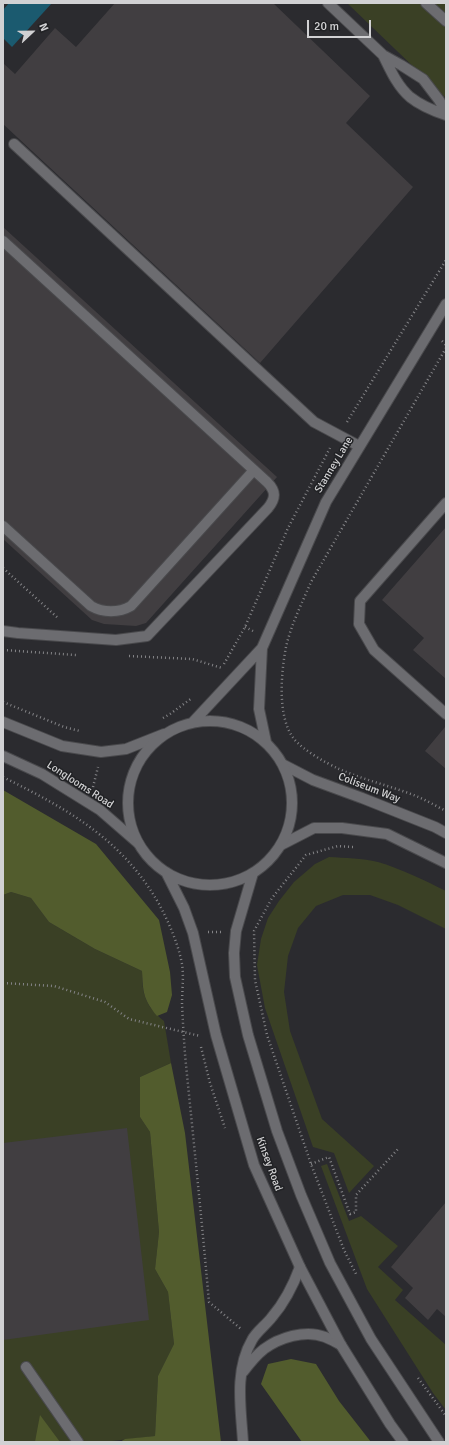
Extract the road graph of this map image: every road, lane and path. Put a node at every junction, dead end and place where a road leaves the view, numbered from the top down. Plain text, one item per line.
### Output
1 (328, 3) edge
2 (426, 3) edge
3 (446, 21) edge
4 (383, 55) junction
5 (446, 112) edge
6 (446, 115) edge
7 (14, 144) dead end
8 (3, 241) edge
9 (446, 260) edge
10 (446, 304) edge
11 (446, 348) edge
12 (350, 416) dead end
13 (359, 446) junction
14 (326, 456) dead end
15 (254, 470) junction
16 (446, 503) edge
17 (3, 526) edge
18 (3, 568) edge
19 (3, 631) edge
20 (62, 636) junction
21 (262, 648) junction
22 (62, 654) dead end
23 (217, 673) dead end
24 (194, 696) dead end
25 (3, 702) edge
26 (446, 714) edge
27 (3, 722) edge
28 (156, 722) dead end
29 (193, 722) junction
30 (87, 733) dead end
31 (164, 734) junction
32 (266, 742) junction
33 (101, 752) junction
34 (3, 756) edge
35 (284, 765) junction
36 (3, 777) edge
37 (89, 804) junction
38 (446, 811) edge
39 (85, 823) junction
40 (446, 833) edge
41 (138, 843) junction
42 (281, 845) junction
43 (360, 848) dead end
44 (446, 864) edge
45 (166, 872) junction
46 (253, 873) junction
47 (255, 929) junction
48 (236, 931) junction
49 (193, 933) junction
50 (174, 934) junction
51 (3, 983) edge
52 (183, 1032) junction
53 (216, 1035) junction
54 (398, 1149) dead end
55 (311, 1164) junction
56 (300, 1267) junction
57 (358, 1278) dead end
58 (252, 1338) junction
59 (341, 1345) junction
60 (26, 1367) dead end
61 (242, 1374) junction
62 (415, 1374) dead end
63 (446, 1416) edge
64 (78, 1442) edge
65 (243, 1442) edge
66 (403, 1442) edge
67 (439, 1442) edge

1 - 4 main road
2 - 3 main road
4 - 5 main road
4 - 6 main road
7 - 13 main road
8 - 15 main road
9 - 12 path
10 - 13 main road, Stanney Lane
11 - 38 path
13 - 21 main road, Stanney Lane
14 - 23 path
15 - 17 main road
15 - 20 main road
16 - 26 main road
18 - 20 path
19 - 20 main road
20 - 22 path
21 - 29 main road, Stanney Lane
21 - 32 main road, Stanney Lane
24 - 28 path
25 - 30 path
27 - 33 main road, Longlooms Road
29 - 31 main road, Longlooms Road
29 - 32 main road
31 - 33 main road, Longlooms Road
31 - 41 main road
32 - 35 main road
33 - 37 path
34 - 37 main road, Longlooms Road
35 - 40 main road, Coliseum Way
35 - 42 main road
36 - 39 path
37 - 39 path
37 - 41 main road, Longlooms Road
39 - 50 path
41 - 45 main road
42 - 44 main road
42 - 46 main road
43 - 47 path
45 - 46 main road
45 - 49 main road, Kinsey Road
46 - 48 main road, Kinsey Road
47 - 48 path
47 - 55 path
48 - 49 path
48 - 67 main road, Kinsey Road
49 - 50 path
49 - 53 main road, Kinsey Road
50 - 52 path
51 - 52 path
52 - 53 path
52 - 58 path
53 - 56 main road, Kinsey Road
54 - 55 path
55 - 57 path
56 - 58 main road
56 - 59 main road, Kinsey Road
58 - 61 main road
59 - 61 main road
59 - 66 main road, Kinsey Road
60 - 64 main road
61 - 65 main road
62 - 63 path

